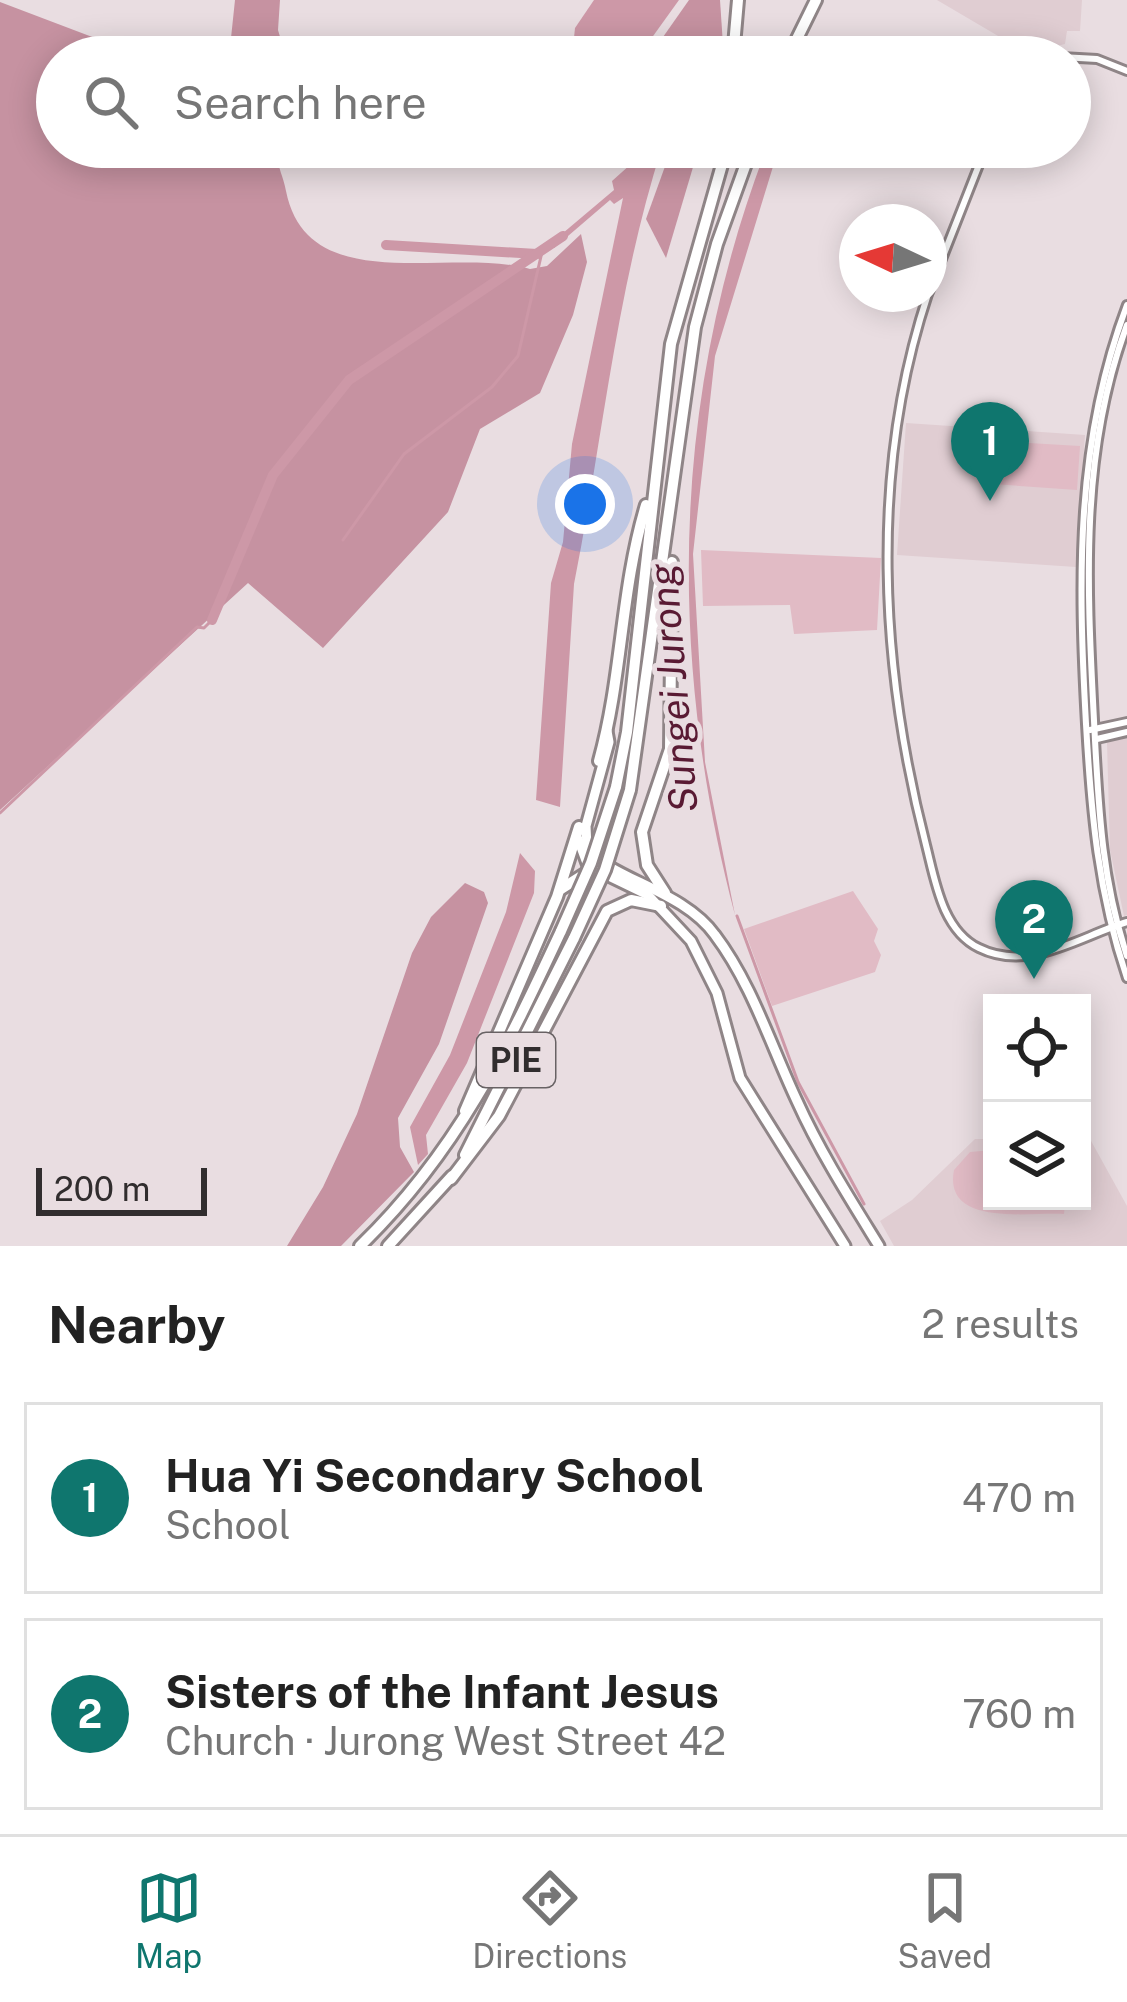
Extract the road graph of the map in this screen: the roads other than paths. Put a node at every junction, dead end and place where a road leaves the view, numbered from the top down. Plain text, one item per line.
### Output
1 (738, 0) edge
2 (819, 0) edge
3 (735, 36) edge
4 (798, 36) edge
5 (1091, 59) edge
6 (1127, 71) edge
7 (721, 168) edge
8 (744, 168) edge
9 (978, 168) edge
10 (947, 247) edge
11 (1127, 305) edge
12 (924, 312) edge
13 (1127, 325) edge
14 (654, 479) junction
15 (672, 522) junction
16 (1127, 722) edge
17 (607, 731) junction
18 (1127, 732) edge
19 (1091, 734) junction
20 (599, 760) joint
21 (579, 827) junction
22 (596, 865) junction
23 (556, 897) junction
24 (663, 899) junction
25 (1119, 928) edge
26 (1127, 956) edge
27 (1127, 978) edge
28 (460, 1132) junction
29 (451, 1179) junction
30 (360, 1246) edge
31 (388, 1246) edge
32 (845, 1246) edge
33 (879, 1246) edge

1 - 3 highway
2 - 4 highway
5 - 6 street
7 - 14 highway, PIE
8 - 15 highway, PIE
9 - 10 street
11 - 19 street
12 - 25 street
13 - 19 street
14 - 17 highway
14 - 28 highway, PIE, bridge
15 - 24 highway
15 - 29 highway, PIE, bridge
16 - 19 street
17 - 20 highway
17 - 22 main road
18 - 19 street
19 - 25 street
20 - 21 main road
21 - 22 main road
21 - 23 highway
22 - 23 highway
22 - 24 main road
23 - 28 highway
24 - 29 highway
24 - 32 main road
24 - 33 main road
25 - 26 street
25 - 27 street
28 - 30 highway, PIE
29 - 31 highway, PIE

